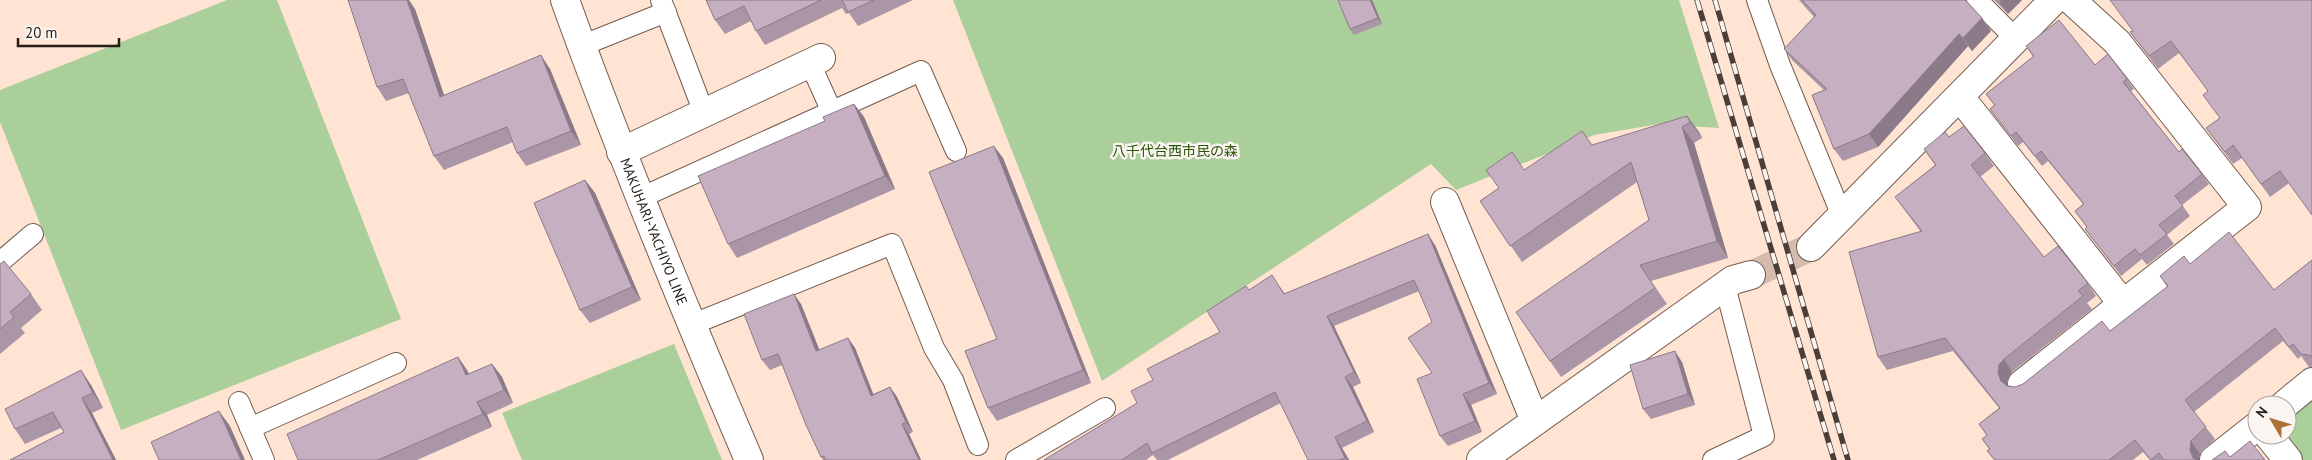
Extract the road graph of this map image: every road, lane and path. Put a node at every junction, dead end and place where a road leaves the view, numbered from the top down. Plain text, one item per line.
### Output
1 (565, 0) edge
2 (1757, 0) edge
3 (1977, 0) edge
4 (2054, 0) edge
5 (2071, 0) edge
6 (664, 6) edge
7 (2016, 39) junction
8 (581, 46) junction
9 (815, 60) joint
10 (1960, 97) junction
11 (832, 112) junction
12 (704, 113) junction
13 (956, 151) dead end
14 (621, 152) junction
15 (640, 198) junction
16 (1445, 202) dead end
17 (1842, 216) junction
18 (33, 234) dead end
19 (1811, 247) tunnel mouth
20 (0, 262) edge
21 (1751, 275) tunnel mouth
22 (1725, 286) junction
23 (2123, 304) junction
24 (691, 326) junction
25 (396, 364) dead end
26 (2312, 382) edge
27 (2022, 384) edge
28 (2296, 395) edge
29 (239, 402) dead end
30 (1105, 408) dead end
31 (1536, 421) junction
32 (250, 428) junction
33 (2247, 434) edge
34 (978, 445) dead end
35 (2276, 445) edge
36 (264, 460) edge
37 (749, 460) edge
38 (1016, 460) edge
39 (1481, 460) edge
40 (1713, 460) edge
41 (2214, 460) edge
42 (2288, 460) edge

1 - 8 street, MAKUHARI-YACHIYO LINE
2 - 17 lane
3 - 7 lane
4 - 7 street
5 - 23 street
6 - 8 lane
6 - 12 lane
7 - 10 street
8 - 14 street, MAKUHARI-YACHIYO LINE
9 - 11 lane
9 - 12 street
10 - 17 street
10 - 23 street
11 - 13 lane
11 - 15 lane
12 - 14 street
14 - 15 street, MAKUHARI-YACHIYO LINE
15 - 24 street, MAKUHARI-YACHIYO LINE
16 - 31 street
17 - 19 street
18 - 20 lane
21 - 22 street
22 - 31 street
22 - 40 lane
23 - 27 street
24 - 34 lane
24 - 37 street, MAKUHARI-YACHIYO LINE
25 - 32 lane
26 - 28 street
29 - 32 lane
30 - 38 lane
31 - 39 street
32 - 36 lane
33 - 41 street
35 - 42 street

